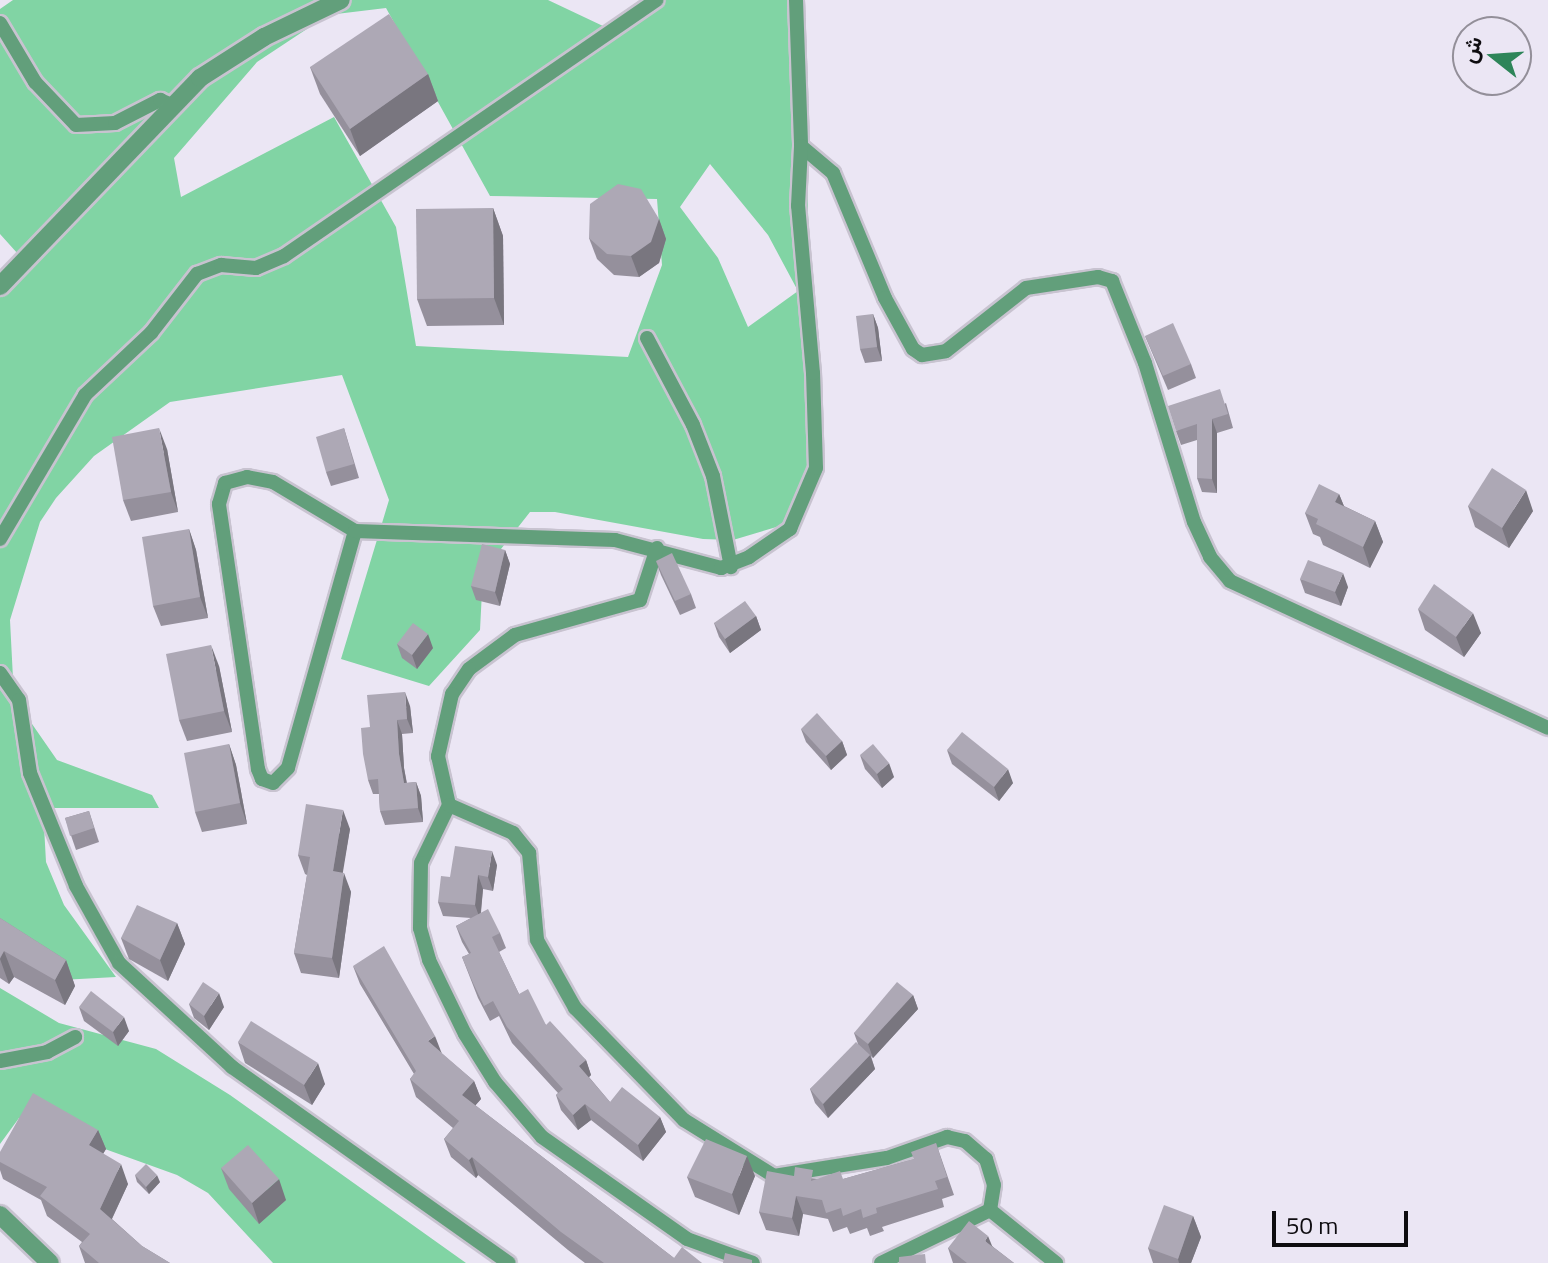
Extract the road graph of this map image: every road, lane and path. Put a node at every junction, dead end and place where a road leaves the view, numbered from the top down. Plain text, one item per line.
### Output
1 (341, 0) edge
2 (656, 0) edge
3 (796, 0) edge
4 (0, 23) edge
5 (172, 105) junction
6 (801, 146) junction
7 (0, 286) edge
8 (647, 338) dead end
9 (355, 531) junction
10 (0, 539) edge
11 (657, 548) junction
12 (731, 567) junction
13 (0, 673) edge
14 (1548, 728) edge
15 (449, 805) junction
16 (75, 1037) dead end
17 (0, 1061) edge
18 (990, 1210) junction
19 (0, 1215) edge
20 (50, 1263) edge
21 (509, 1263) edge
22 (753, 1263) edge
23 (881, 1263) edge
24 (1056, 1263) edge

1 - 5 street
2 - 10 street
3 - 6 street
4 - 5 street
5 - 7 street
6 - 12 street
6 - 14 street
8 - 12 street
9 - 9 street
9 - 11 street
11 - 12 street
11 - 15 street
13 - 21 street
15 - 18 street
15 - 22 street
16 - 17 street
18 - 23 street
18 - 24 street
19 - 20 street

